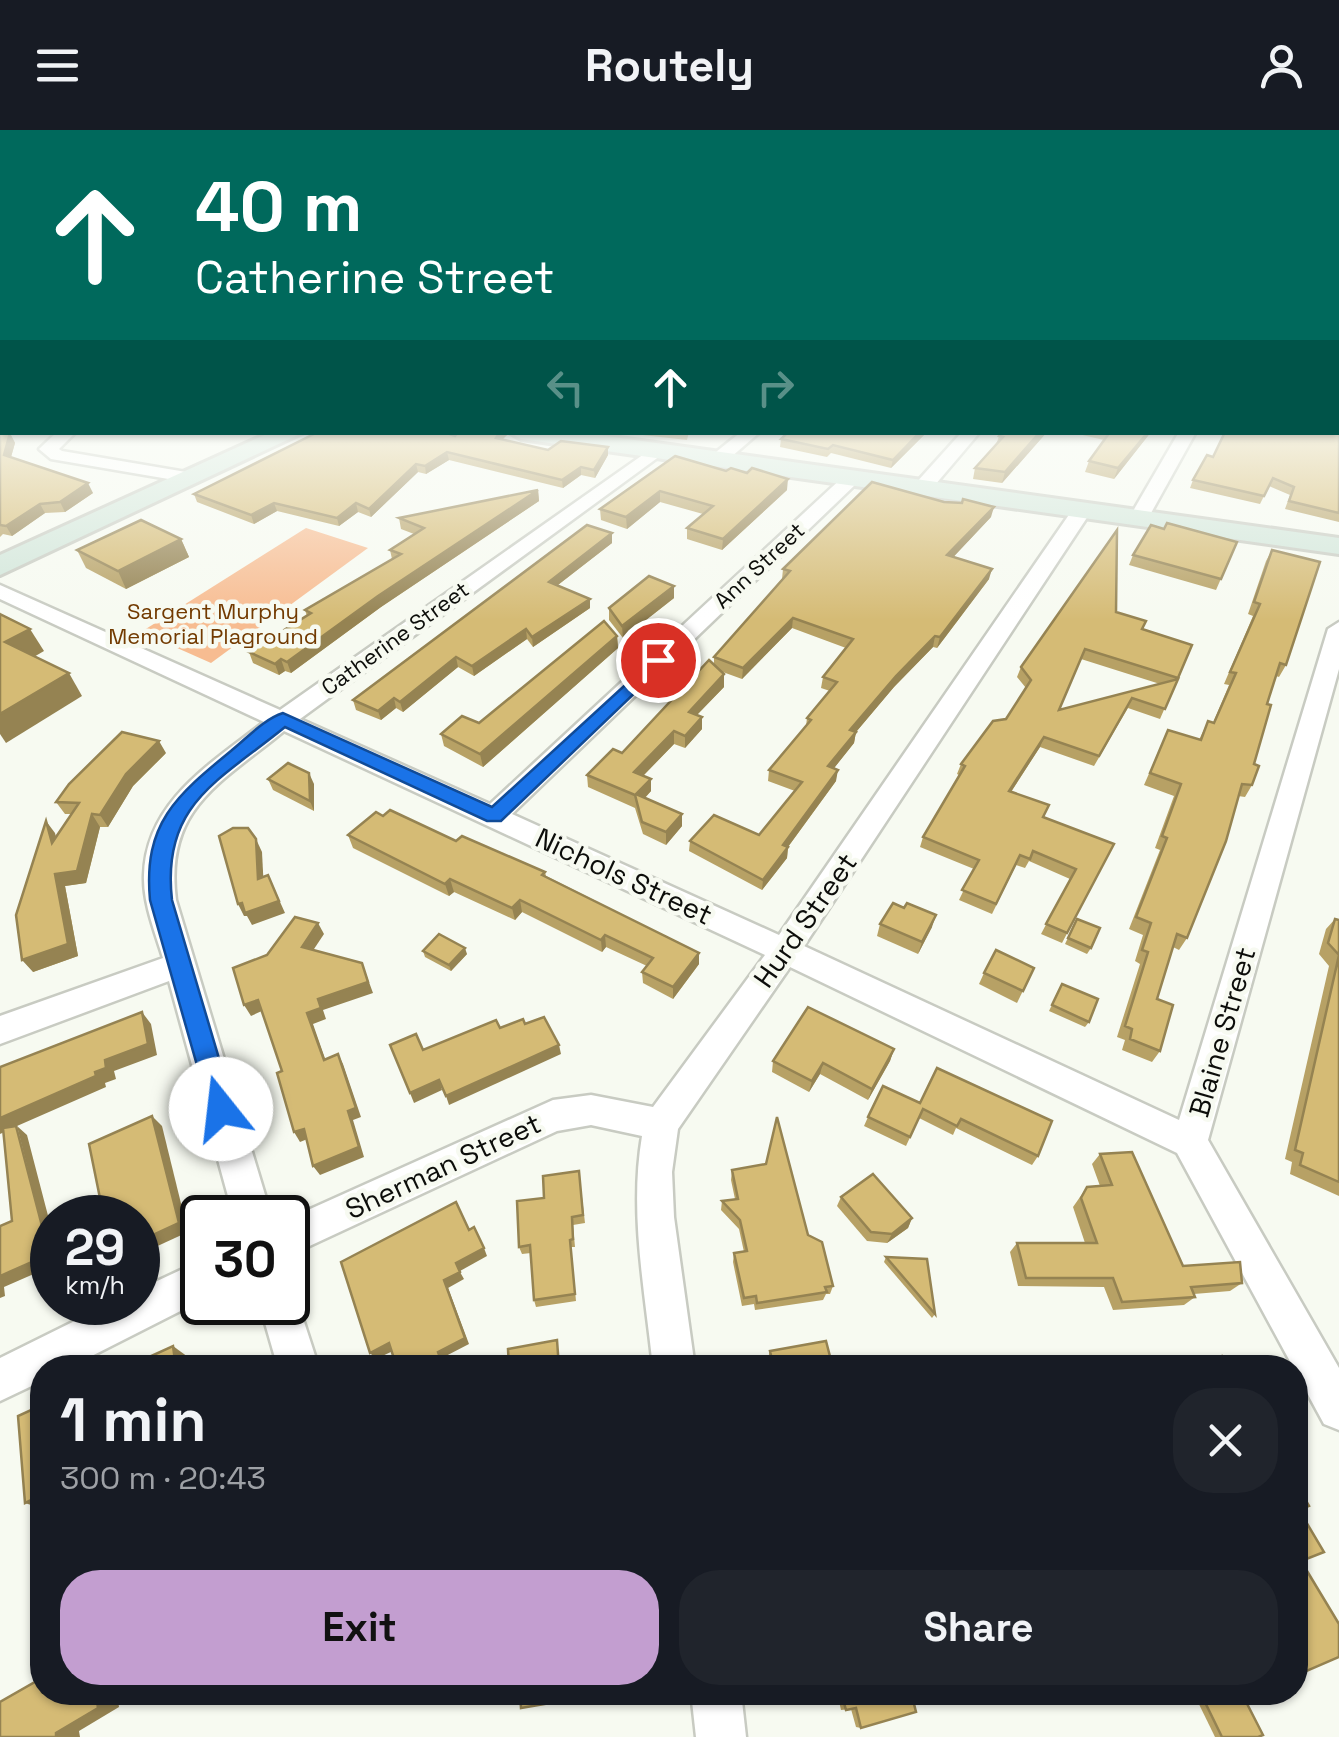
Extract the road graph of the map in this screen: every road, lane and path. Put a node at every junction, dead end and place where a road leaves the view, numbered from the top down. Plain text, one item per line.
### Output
1 (145, 470) edge
2 (209, 470) edge
3 (629, 470) edge
4 (787, 470) edge
5 (938, 470) edge
6 (1166, 470) edge
7 (192, 478) junction
8 (850, 479) junction
9 (922, 488) junction
10 (1082, 510) junction
11 (1138, 518) junction
12 (1339, 546) edge
13 (0, 566) edge
14 (0, 591) edge
15 (1339, 628) edge
16 (283, 719) junction
17 (494, 816) junction
18 (785, 950) junction
19 (180, 965) junction
20 (0, 1030) edge
21 (661, 1124) junction
22 (1190, 1142) junction
23 (246, 1195) edge
24 (310, 1228) edge
25 (180, 1291) edge
26 (285, 1325) edge
27 (50, 1355) edge
28 (295, 1355) edge
29 (672, 1355) edge
30 (30, 1365) edge
31 (0, 1380) edge
32 (1339, 1408) edge
33 (717, 1705) edge
34 (721, 1737) edge

1 - 7 street
2 - 7 street
3 - 16 street, Catherine Street
4 - 8 street
5 - 9 street
6 - 11 street
7 - 13 street
8 - 9 street
8 - 17 street, Ann Street
9 - 10 street
10 - 11 street
10 - 18 street, Hurd Street
11 - 12 street
14 - 16 street, Nichols Street
15 - 22 street, Blaine Street
16 - 17 street, Nichols Street
16 - 19 street, Catherine Street
17 - 18 street, Nichols Street
18 - 21 street, Hurd Street
18 - 22 street, Nichols Street
19 - 20 street
19 - 23 street, Catherine Street
21 - 24 street, Sherman Street
21 - 29 street, Hurd Street
22 - 32 street, Blaine Street
25 - 27 street
26 - 28 street
30 - 31 street
33 - 34 street

